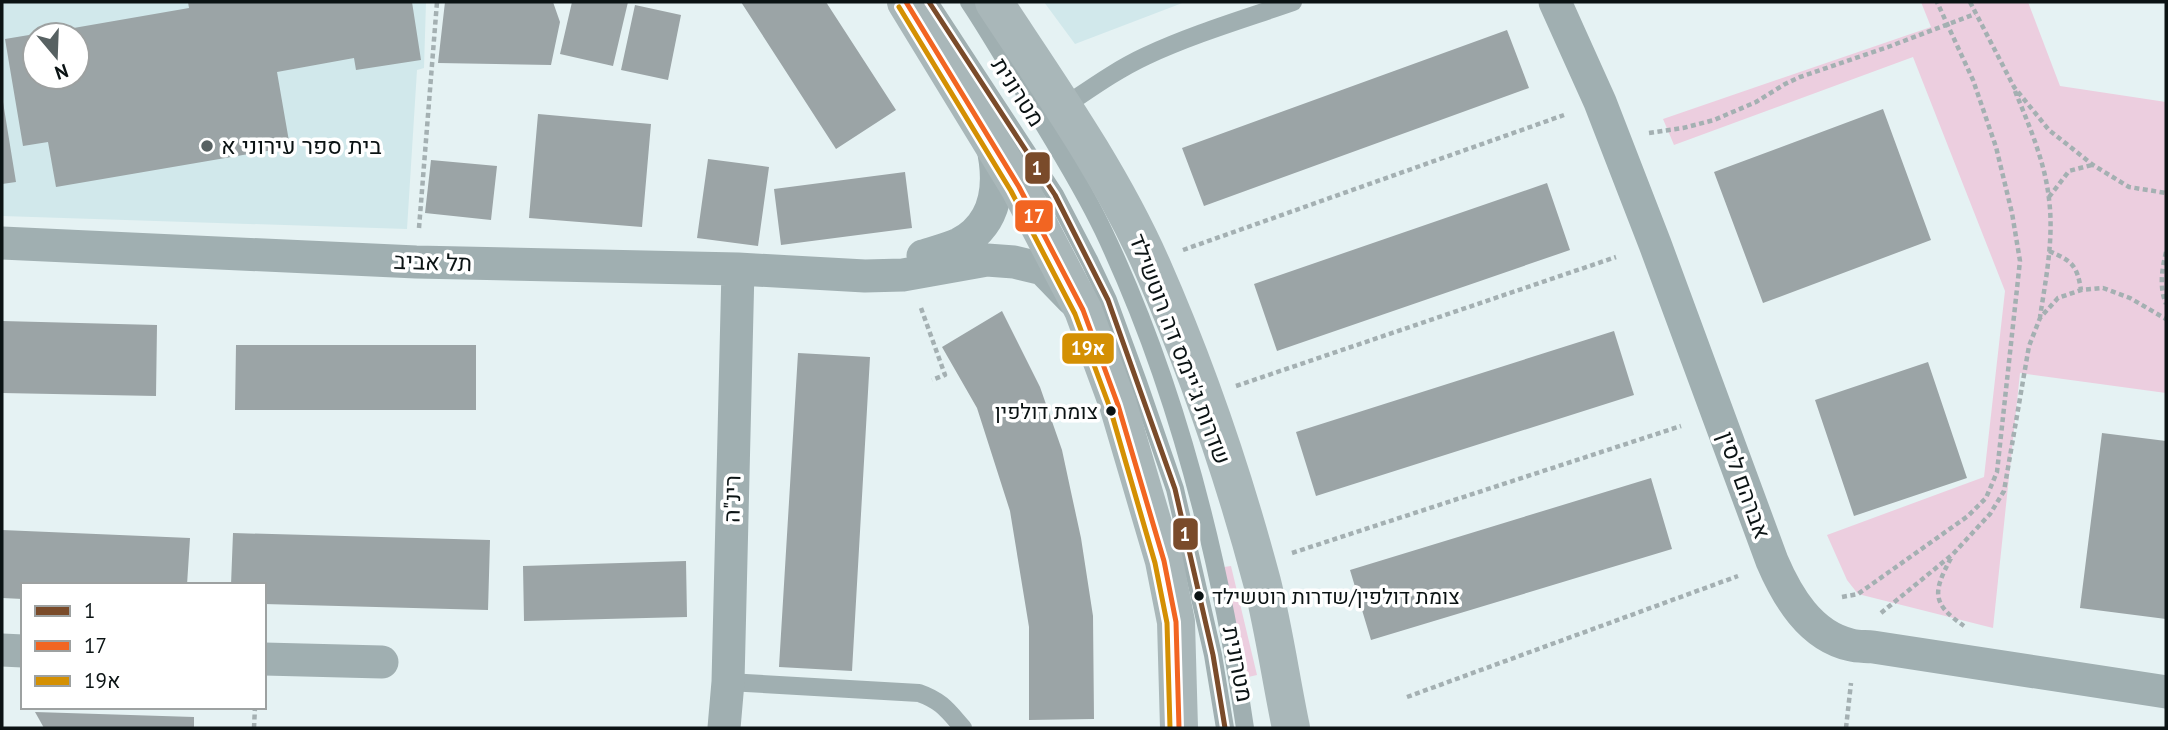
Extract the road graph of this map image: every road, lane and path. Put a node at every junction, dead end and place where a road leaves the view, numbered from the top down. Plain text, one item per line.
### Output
1 (437, 2) edge
2 (906, 2) edge
3 (929, 2) edge
4 (969, 2) edge
5 (994, 2) edge
6 (1293, 2) edge
7 (1555, 2) edge
8 (1937, 2) edge
9 (1970, 2) edge
10 (1975, 14) junction
11 (1948, 24) junction
12 (2014, 87) junction
13 (1063, 107) junction
14 (1564, 115) dead end
15 (1644, 134) dead end
16 (990, 138) junction
17 (2093, 165) junction
18 (2166, 193) edge
19 (2049, 197) junction
20 (2, 243) edge
21 (2049, 251) junction
22 (1177, 252) dead end
23 (2166, 252) edge
24 (1616, 257) dead end
25 (416, 262) junction
26 (738, 269) junction
27 (864, 276) junction
28 (2081, 290) junction
29 (2166, 304) edge
30 (921, 308) dead end
31 (1083, 310) junction
32 (2040, 318) junction
33 (2166, 319) edge
34 (932, 380) dead end
35 (1228, 388) dead end
36 (1681, 426) dead end
37 (1291, 553) dead end
38 (1953, 554) junction
39 (1738, 576) dead end
40 (1842, 597) dead end
41 (1879, 614) dead end
42 (1968, 628) dead end
43 (2, 650) edge
44 (21, 651) edge
45 (266, 659) edge
46 (382, 662) dead end
47 (728, 682) junction
48 (1851, 684) dead end
49 (2166, 692) edge
50 (1407, 697) dead end
51 (255, 709) edge
52 (254, 728) edge
53 (724, 728) edge
54 (963, 728) edge
55 (1179, 728) edge
56 (1225, 728) edge
57 (1245, 728) edge
58 (1291, 728) edge
59 (1846, 728) edge

1 - 25 path
2 - 16 street
3 - 56 lane, מטרונית
4 - 57 lane, מטרונית
5 - 13 street, שדרות ג'יימס דה רוטשילד
6 - 13 lane
7 - 49 street, אברהם לסין
8 - 11 path
9 - 10 path
10 - 11 path
10 - 12 path
11 - 15 path
11 - 40 path
12 - 17 path
12 - 19 path
13 - 58 street, שדרות ג'יימס דה רוטשילד
14 - 22 path
16 - 27 street, תל אביב
16 - 31 street
17 - 18 path
17 - 19 path
19 - 21 path
20 - 25 street, תל אביב
21 - 28 path
21 - 32 path
23 - 29 path
24 - 35 path
25 - 26 street, תל אביב
26 - 27 street, תל אביב
26 - 47 street, רינ"ה
27 - 31 street, תל אביב
28 - 32 path
28 - 33 path
30 - 34 path
31 - 55 street
32 - 38 path
36 - 37 path
38 - 41 path
38 - 42 path
39 - 50 path
43 - 44 street
45 - 46 street
47 - 53 street, רינ"ה
47 - 54 lane
48 - 59 path
51 - 52 path

